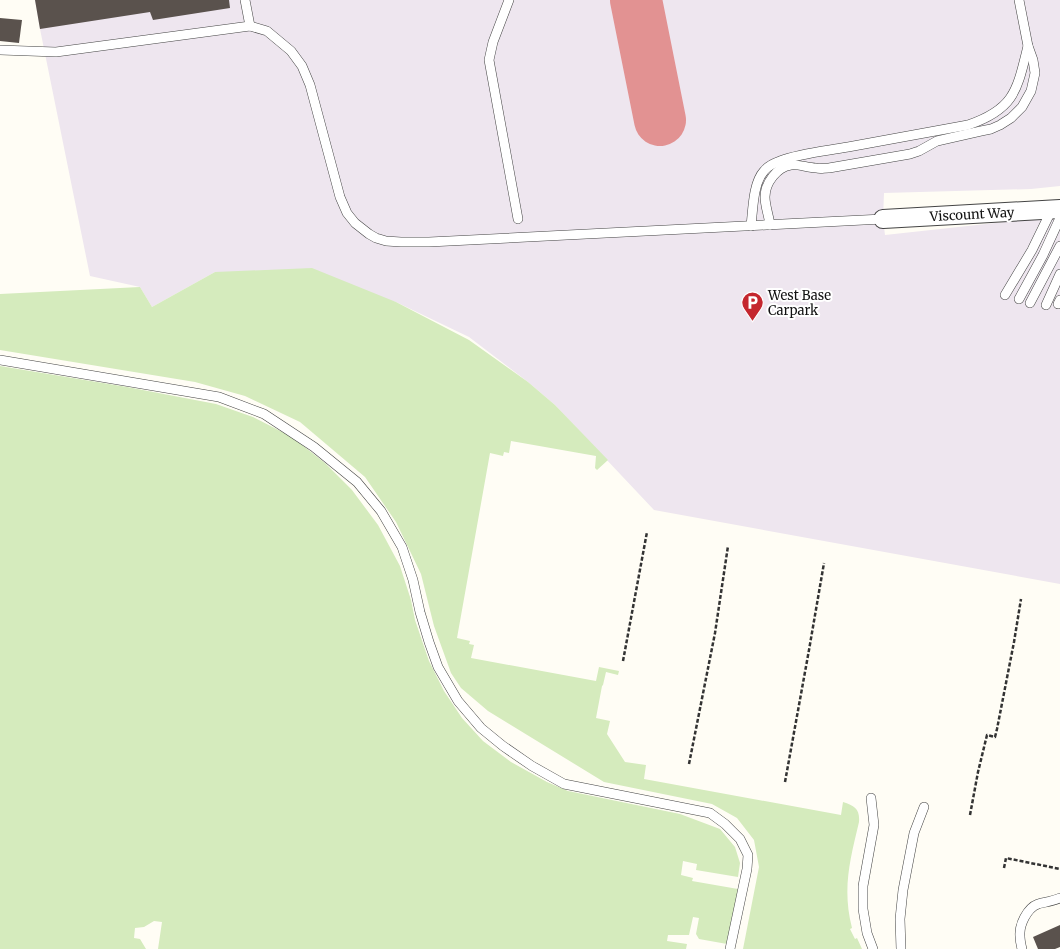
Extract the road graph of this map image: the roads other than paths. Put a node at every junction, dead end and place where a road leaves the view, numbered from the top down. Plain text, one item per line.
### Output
1 (245, 0) edge
2 (509, 0) edge
3 (1019, 0) edge
4 (250, 26) junction
5 (1028, 46) junction
6 (0, 50) edge
7 (1057, 212) edge
8 (518, 219) dead end
9 (883, 219) joint
10 (770, 225) junction
11 (751, 226) junction
12 (1060, 246) edge
13 (1060, 274) edge
14 (1005, 295) dead end
15 (1019, 299) dead end
16 (1030, 303) dead end
17 (1046, 305) dead end
18 (0, 360) edge
19 (871, 798) dead end
20 (924, 807) dead end
21 (1060, 898) edge
22 (730, 949) edge
23 (873, 949) edge
24 (901, 949) edge
25 (1022, 949) edge

1 - 4 lane
2 - 8 lane
3 - 5 lane
4 - 6 lane
4 - 11 lane
5 - 10 lane
5 - 11 lane
7 - 9 street, Viscount Way
7 - 14 lane
7 - 15 lane
9 - 10 lane
10 - 11 lane
12 - 16 lane
13 - 17 lane
18 - 22 lane
19 - 23 lane
20 - 24 lane
21 - 25 lane

